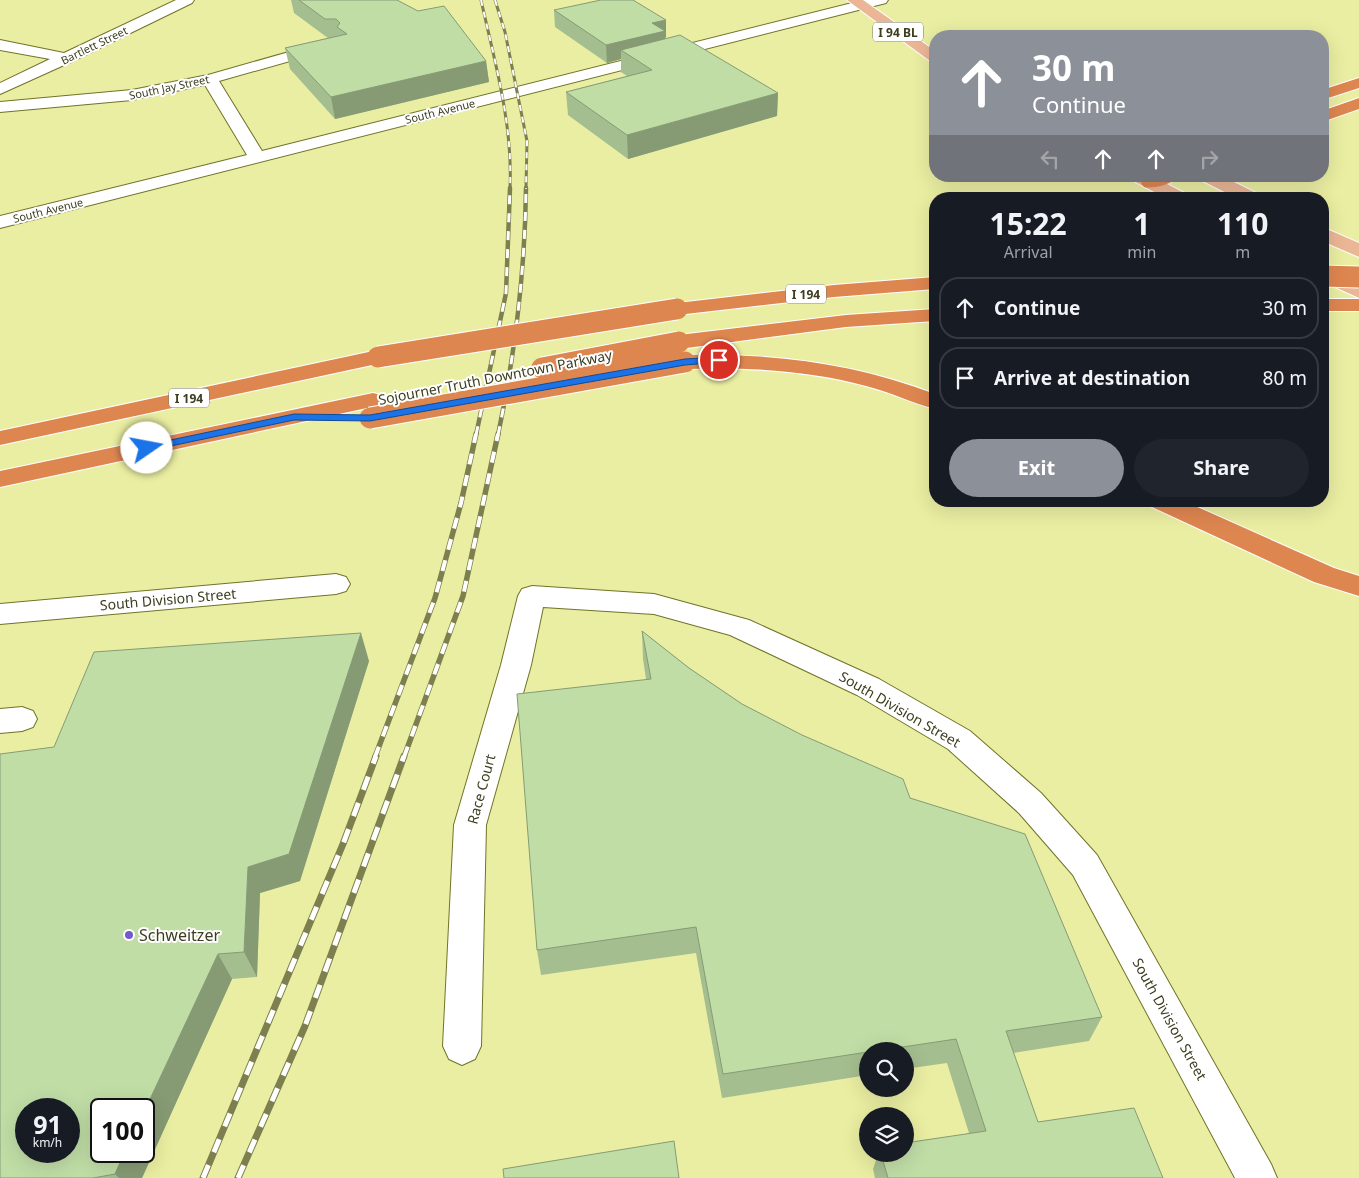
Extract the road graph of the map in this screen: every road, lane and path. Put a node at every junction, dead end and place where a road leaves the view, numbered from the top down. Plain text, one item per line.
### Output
1 (187, 0) edge
2 (881, 0) edge
3 (858, 2) edge
4 (922, 31) dead end
5 (334, 44) edge
6 (0, 45) edge
7 (929, 54) edge
8 (68, 58) junction
9 (210, 78) junction
10 (1359, 83) edge
11 (0, 89) edge
12 (1329, 94) edge
13 (1359, 103) edge
14 (0, 107) edge
15 (1329, 114) edge
16 (257, 156) junction
17 (1148, 182) edge
18 (1219, 182) edge
19 (1167, 192) edge
20 (1239, 192) edge
21 (0, 222) edge
22 (1329, 236) edge
23 (1359, 251) edge
24 (1329, 275) edge
25 (1329, 277) edge
26 (1359, 277) edge
27 (929, 283) edge
28 (1359, 292) edge
29 (1329, 305) edge
30 (1359, 305) edge
31 (929, 315) edge
32 (682, 352) junction
33 (929, 400) edge
34 (0, 438) edge
35 (0, 479) edge
36 (1174, 507) edge
37 (336, 584) dead end
38 (1359, 586) edge
39 (532, 596) joint
40 (0, 614) edge
41 (462, 1046) dead end
42 (1257, 1178) edge

1 - 8 street, Bartlett Street
2 - 3 street, South Avenue
3 - 4 main road, I 94 BL
3 - 7 main road, I 94 BL
3 - 16 street, South Avenue
5 - 9 street, South Jay Street
6 - 8 street
8 - 11 street, Bartlett Street
9 - 14 street, South Jay Street
9 - 16 street
10 - 12 highway
13 - 15 highway
16 - 21 street, South Avenue
17 - 19 main road
18 - 20 main road
22 - 23 main road
24 - 26 highway, bridge
25 - 28 main road
27 - 34 highway, I 194, bridge
29 - 30 highway
31 - 32 highway, I 194
32 - 33 highway
32 - 35 highway, Sojourner Truth Downtown Parkway, bridge
36 - 38 highway
37 - 40 street, South Division Street
39 - 41 street, Race Court
39 - 42 street, South Division Street

